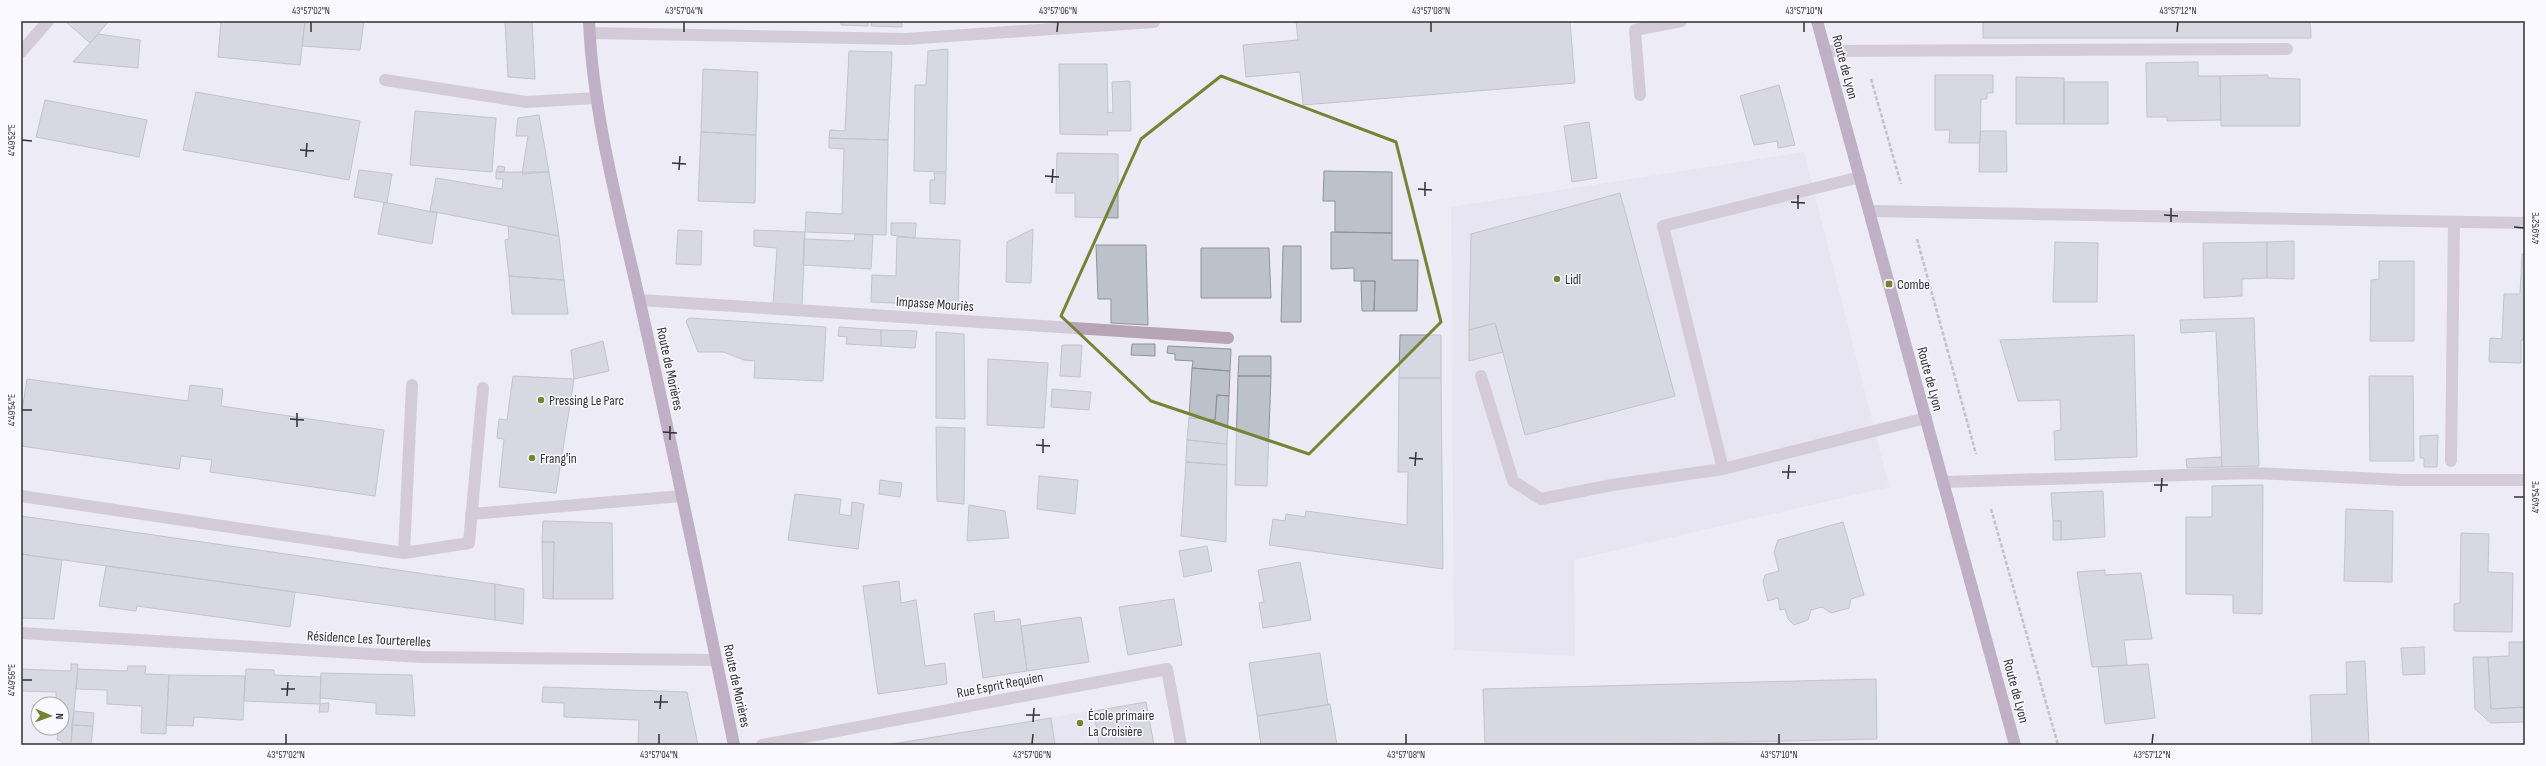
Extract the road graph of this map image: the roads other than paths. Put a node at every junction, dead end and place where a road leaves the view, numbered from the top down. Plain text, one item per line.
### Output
1 (48, 21) edge
2 (589, 21) edge
3 (1681, 21) edge
4 (1817, 21) edge
5 (1154, 22) edge
6 (590, 33) junction
7 (2287, 49) dead end
8 (1825, 51) junction
9 (21, 52) edge
10 (385, 80) dead end
11 (1640, 95) dead end
12 (597, 98) junction
13 (1860, 177) junction
14 (1869, 211) junction
15 (2454, 222) junction
16 (2525, 223) edge
17 (640, 300) junction
18 (1228, 338) dead end
19 (1481, 376) dead end
20 (412, 385) dead end
21 (483, 388) dead end
22 (1926, 418) junction
23 (2451, 461) dead end
24 (1723, 469) junction
25 (2525, 480) edge
26 (1943, 482) junction
27 (21, 496) edge
28 (682, 496) junction
29 (471, 514) junction
30 (404, 553) junction
31 (21, 633) edge
32 (716, 660) junction
33 (734, 745) edge
34 (762, 745) edge
35 (1181, 745) edge
36 (2015, 745) edge

1 - 9 street
2 - 6 main road, Route de Morières
3 - 11 street
4 - 8 main road, Route de Lyon
5 - 6 street
6 - 12 main road, Route de Morières
7 - 8 street
8 - 13 main road, Route de Lyon
10 - 12 street
12 - 17 main road, Route de Morières
13 - 14 main road, Route de Lyon
13 - 24 street
14 - 15 street
14 - 22 main road, Route de Lyon
15 - 16 street
15 - 23 street
17 - 18 street, Impasse Mouriès
17 - 28 main road, Route de Morières
19 - 24 street
20 - 30 street
21 - 29 street
22 - 24 street
22 - 26 main road, Route de Lyon
25 - 26 street
26 - 36 main road, Route de Lyon
27 - 30 street
28 - 29 street
28 - 32 main road, Route de Morières
29 - 30 street
31 - 32 street, Résidence Les Tourterelles
32 - 33 main road, Route de Morières
34 - 35 street, Rue Esprit Requien

